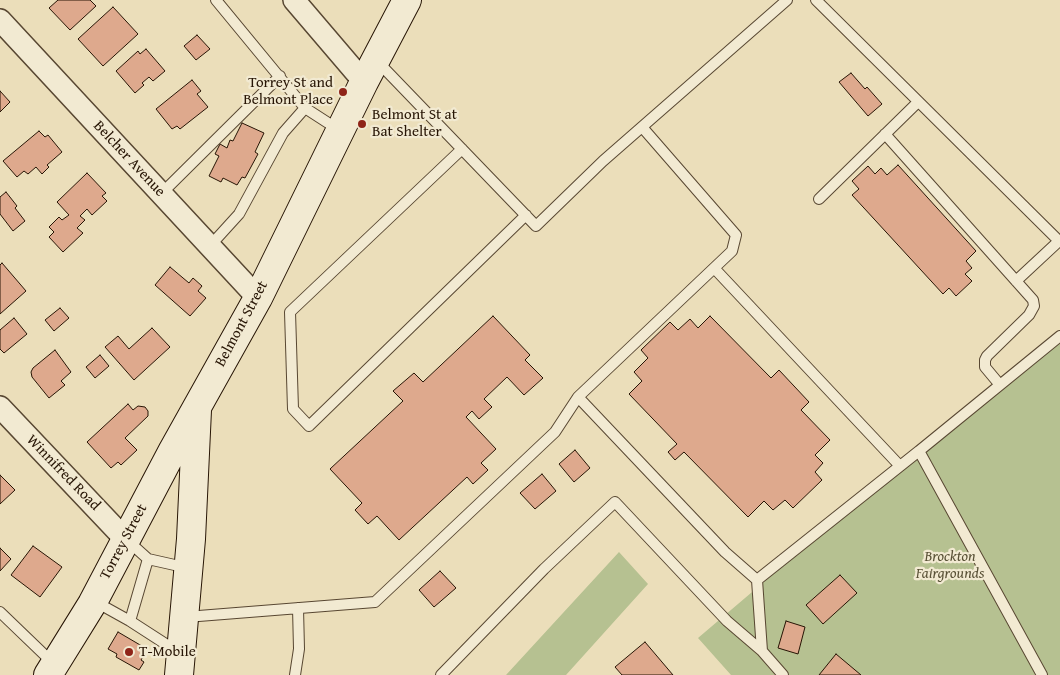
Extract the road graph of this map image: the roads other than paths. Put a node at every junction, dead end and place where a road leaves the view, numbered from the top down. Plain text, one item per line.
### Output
1 (216, 0) edge
2 (294, 0) edge
3 (407, 0) edge
4 (786, 0) edge
5 (816, 0) edge
6 (0, 20) edge
7 (370, 71) junction
8 (280, 76) junction
9 (918, 102) junction
10 (305, 108) junction
11 (642, 127) junction
12 (340, 131) junction
13 (885, 134) junction
14 (462, 149) junction
15 (161, 194) junction
16 (819, 198) dead end
17 (526, 215) junction
18 (1060, 242) edge
19 (209, 247) junction
20 (714, 268) junction
21 (1016, 281) junction
22 (258, 298) junction
23 (1060, 336) edge
24 (1000, 385) junction
25 (578, 397) junction
26 (197, 406) junction
27 (0, 407) edge
28 (919, 451) junction
29 (900, 466) junction
30 (125, 539) junction
31 (148, 559) junction
32 (189, 568) junction
33 (757, 580) junction
34 (93, 601) junction
35 (298, 608) junction
36 (0, 612) edge
37 (185, 617) junction
38 (130, 622) junction
39 (762, 651) junction
40 (180, 664) edge
41 (51, 670) edge
42 (295, 675) edge
43 (440, 675) edge
44 (783, 675) edge
45 (1042, 675) edge

1 - 8 lane
2 - 7 street
3 - 7 main road, Belmont Street
4 - 11 lane
5 - 9 lane
6 - 15 street, Belcher Avenue
7 - 12 main road, Belmont Street
7 - 14 lane
8 - 10 lane
8 - 15 lane
9 - 13 lane
9 - 18 lane
10 - 12 lane
10 - 19 lane
11 - 17 lane
11 - 20 lane
12 - 22 main road, Belmont Street
13 - 16 lane
13 - 21 lane
14 - 17 lane
14 - 17 lane
15 - 19 street, Belcher Avenue
18 - 21 lane
19 - 22 street, Belcher Avenue
20 - 25 lane
20 - 29 lane
21 - 24 lane
22 - 26 main road, Belmont Street
23 - 24 lane
24 - 28 lane
25 - 33 lane
25 - 35 lane
26 - 30 main road, Torrey Street
26 - 32 main road, Belmont Street
27 - 30 street, Winnifred Road
28 - 29 lane
28 - 45 lane
29 - 33 lane
30 - 31 lane
30 - 34 main road, Torrey Street
31 - 32 lane
31 - 38 lane
32 - 37 main road, Belmont Street
33 - 39 lane
34 - 38 lane
34 - 41 main road, Torrey Street
35 - 37 lane
35 - 42 lane
36 - 41 lane
37 - 40 main road, Belmont Street
38 - 40 lane
39 - 43 lane
39 - 44 lane

